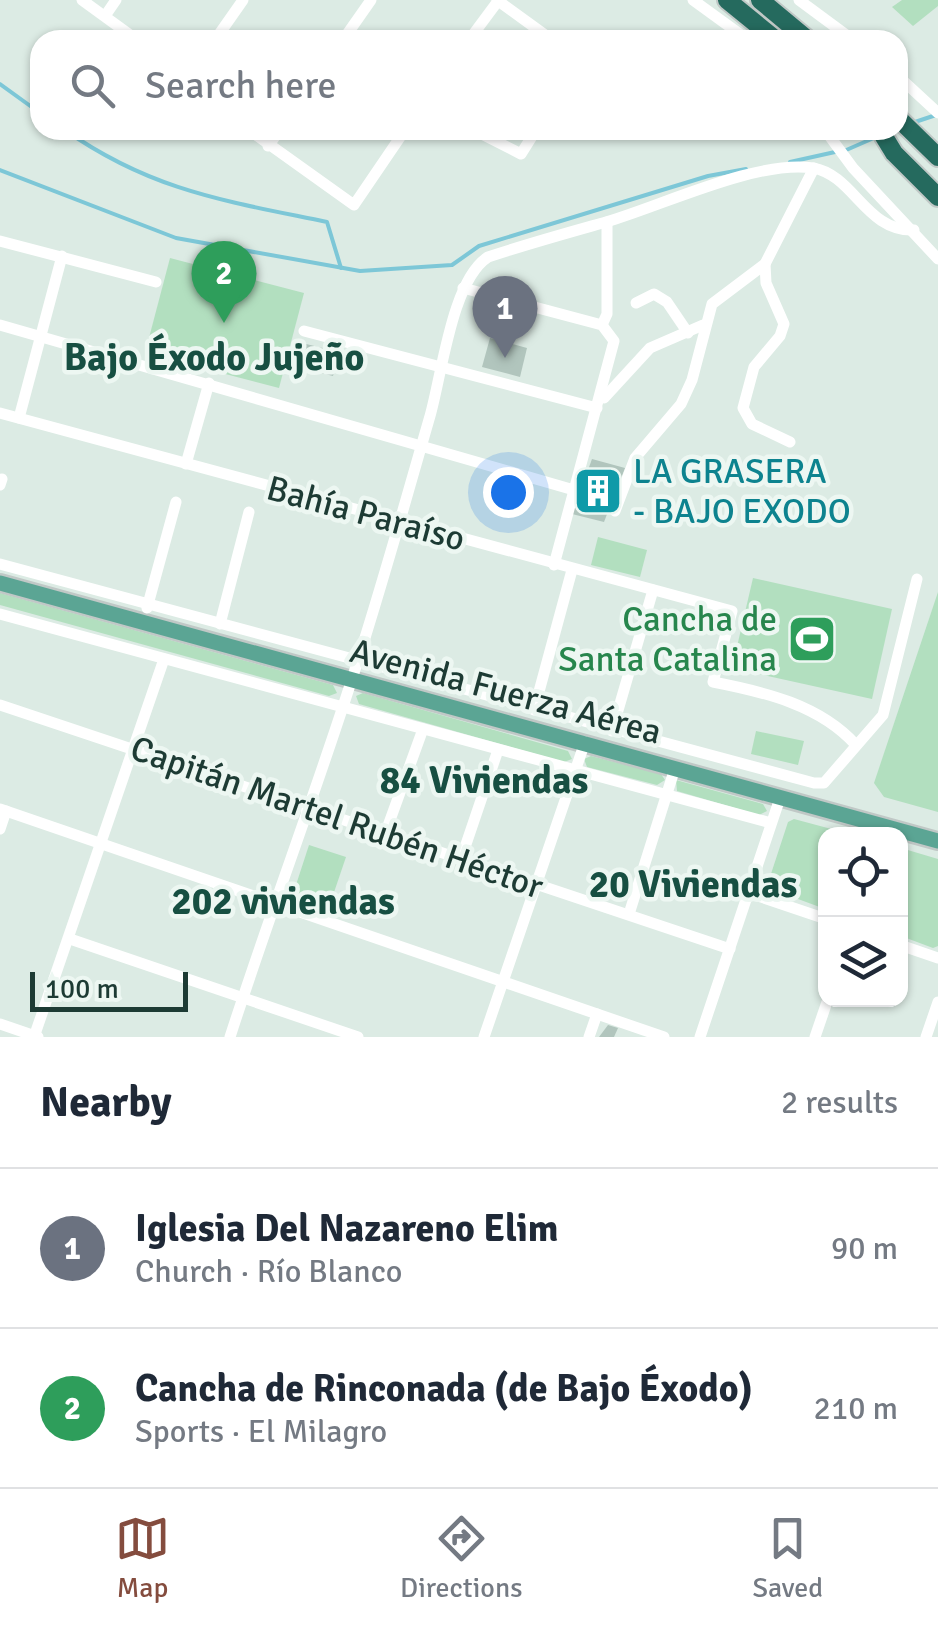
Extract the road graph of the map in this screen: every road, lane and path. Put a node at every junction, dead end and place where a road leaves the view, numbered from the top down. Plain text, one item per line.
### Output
1 (82, 0) edge
2 (116, 0) edge
3 (244, 0) edge
4 (371, 0) edge
5 (498, 0) edge
6 (694, 0) edge
7 (727, 0) edge
8 (760, 0) edge
9 (798, 0) edge
10 (105, 16) junction
11 (124, 30) edge
12 (222, 30) edge
13 (350, 30) edge
14 (477, 30) edge
15 (538, 30) edge
16 (734, 30) edge
17 (764, 30) edge
18 (796, 30) edge
19 (839, 30) edge
20 (908, 84) edge
21 (938, 112) edge
22 (261, 140) edge
23 (272, 140) edge
24 (398, 140) edge
25 (494, 140) edge
26 (530, 140) edge
27 (832, 140) edge
28 (899, 140) edge
29 (900, 140) edge
30 (907, 140) edge
31 (268, 146) junction
32 (938, 157) edge
33 (814, 168) junction
34 (938, 182) edge
35 (938, 198) edge
36 (607, 222) junction
37 (914, 230) junction
38 (0, 240) edge
39 (62, 256) junction
40 (938, 259) edge
41 (765, 264) junction
42 (156, 282) dead end
43 (463, 288) junction
44 (636, 303) dead end
45 (0, 324) edge
46 (602, 325) junction
47 (703, 325) junction
48 (304, 330) dead end
49 (688, 334) junction
50 (41, 335) junction
51 (444, 366) junction
52 (209, 383) junction
53 (598, 406) junction
54 (0, 413) edge
55 (19, 418) junction
56 (790, 442) dead end
57 (422, 445) junction
58 (186, 464) junction
59 (574, 490) junction
60 (176, 502) dead end
61 (615, 511) dead end
62 (250, 512) dead end
63 (399, 522) junction
64 (0, 564) edge
65 (554, 565) junction
66 (572, 570) junction
67 (917, 578) dead end
68 (0, 584) edge
69 (654, 590) junction
70 (148, 606) junction
71 (0, 614) edge
72 (142, 622) junction
73 (220, 624) junction
74 (164, 659) junction
75 (355, 672) junction
76 (0, 705) edge
77 (343, 707) junction
78 (534, 710) junction
79 (422, 729) junction
80 (612, 731) junction
81 (585, 742) junction
82 (856, 745) junction
83 (134, 749) junction
84 (498, 750) junction
85 (675, 768) junction
86 (575, 770) junction
87 (668, 793) junction
88 (780, 798) junction
89 (306, 807) junction
90 (3, 810) edge
91 (772, 823) junction
92 (0, 828) edge
93 (385, 834) junction
94 (938, 841) edge
95 (102, 844) junction
96 (461, 859) junction
97 (535, 884) junction
98 (749, 894) junction
99 (272, 902) junction
100 (629, 914) junction
101 (818, 917) edge
102 (70, 939) junction
103 (908, 948) edge
104 (730, 949) junction
105 (938, 958) edge
106 (502, 982) junction
107 (243, 998) junction
108 (938, 1002) edge
109 (826, 1007) edge
110 (597, 1014) junction
111 (0, 1024) edge
112 (35, 1037) edge
113 (230, 1037) edge
114 (358, 1037) edge
115 (484, 1037) edge
116 (589, 1037) edge
117 (664, 1037) edge
118 (700, 1037) edge
119 (815, 1037) edge
120 (926, 1037) edge

1 - 10 street
2 - 10 street
3 - 12 street
4 - 13 street
5 - 14 street
5 - 15 street
6 - 16 street
7 - 17 highway
8 - 18 highway
9 - 19 street
10 - 11 street
20 - 21 street
22 - 31 street
23 - 31 street
24 - 31 street
25 - 26 street
27 - 37 street
28 - 35 highway
29 - 34 highway
30 - 32 highway
33 - 36 street
33 - 37 street
33 - 41 street
36 - 43 street
36 - 46 street
37 - 40 street
38 - 39 street
39 - 42 street
39 - 50 street
41 - 47 street
41 - 56 street
43 - 46 street
43 - 51 street
44 - 49 street
45 - 50 street
46 - 53 street
47 - 49 street
47 - 61 street
48 - 51 street
49 - 53 street
50 - 52 street
50 - 55 street
51 - 53 street
51 - 57 street
52 - 57 street
52 - 58 street
53 - 59 street
54 - 55 street, Bahía Paraíso
55 - 58 street, Bahía Paraíso
57 - 59 street
57 - 63 street
58 - 63 street, Bahía Paraíso
59 - 65 street
60 - 70 street
62 - 73 street
63 - 65 street, Bahía Paraíso
63 - 75 street
64 - 70 street
65 - 66 street, Bahía Paraíso
66 - 69 street, Bahía Paraíso
66 - 78 street
67 - 82 street
68 - 72 main road, Avenida Fuerza Aérea
69 - 80 street
69 - 82 street, Bahía Paraíso
70 - 72 street
70 - 73 street
71 - 74 street
72 - 75 main road, Avenida Fuerza Aérea
73 - 75 street
74 - 77 street
74 - 83 street
75 - 77 street
75 - 78 street
75 - 81 main road, Avenida Fuerza Aérea
76 - 83 street, Capitán Martel Rubén Héctor
77 - 79 street
77 - 89 street
78 - 80 street
79 - 84 street
79 - 93 street
80 - 82 street
81 - 85 main road, Avenida Fuerza Aérea
81 - 86 street
83 - 89 street, Capitán Martel Rubén Héctor
83 - 95 street
84 - 86 street
84 - 96 street
85 - 87 street
85 - 88 main road, Avenida Fuerza Aérea
86 - 87 street
86 - 97 street
87 - 91 street
87 - 100 street
88 - 91 street
88 - 94 main road, Avenida Fuerza Aérea
89 - 93 street, Capitán Martel Rubén Héctor
89 - 99 street
90 - 92 street
90 - 95 street
91 - 98 street
93 - 96 street, Capitán Martel Rubén Héctor
95 - 99 street
95 - 102 street
96 - 97 street, Capitán Martel Rubén Héctor
97 - 100 street, Capitán Martel Rubén Héctor
97 - 106 street
98 - 101 street
98 - 104 street
99 - 106 street
99 - 107 street
100 - 104 street, Capitán Martel Rubén Héctor
102 - 107 street
102 - 112 street
103 - 105 street
104 - 118 street
106 - 110 street
106 - 115 street
107 - 113 street
107 - 114 street
108 - 120 street
109 - 119 street
110 - 116 street
110 - 117 street
111 - 112 street

